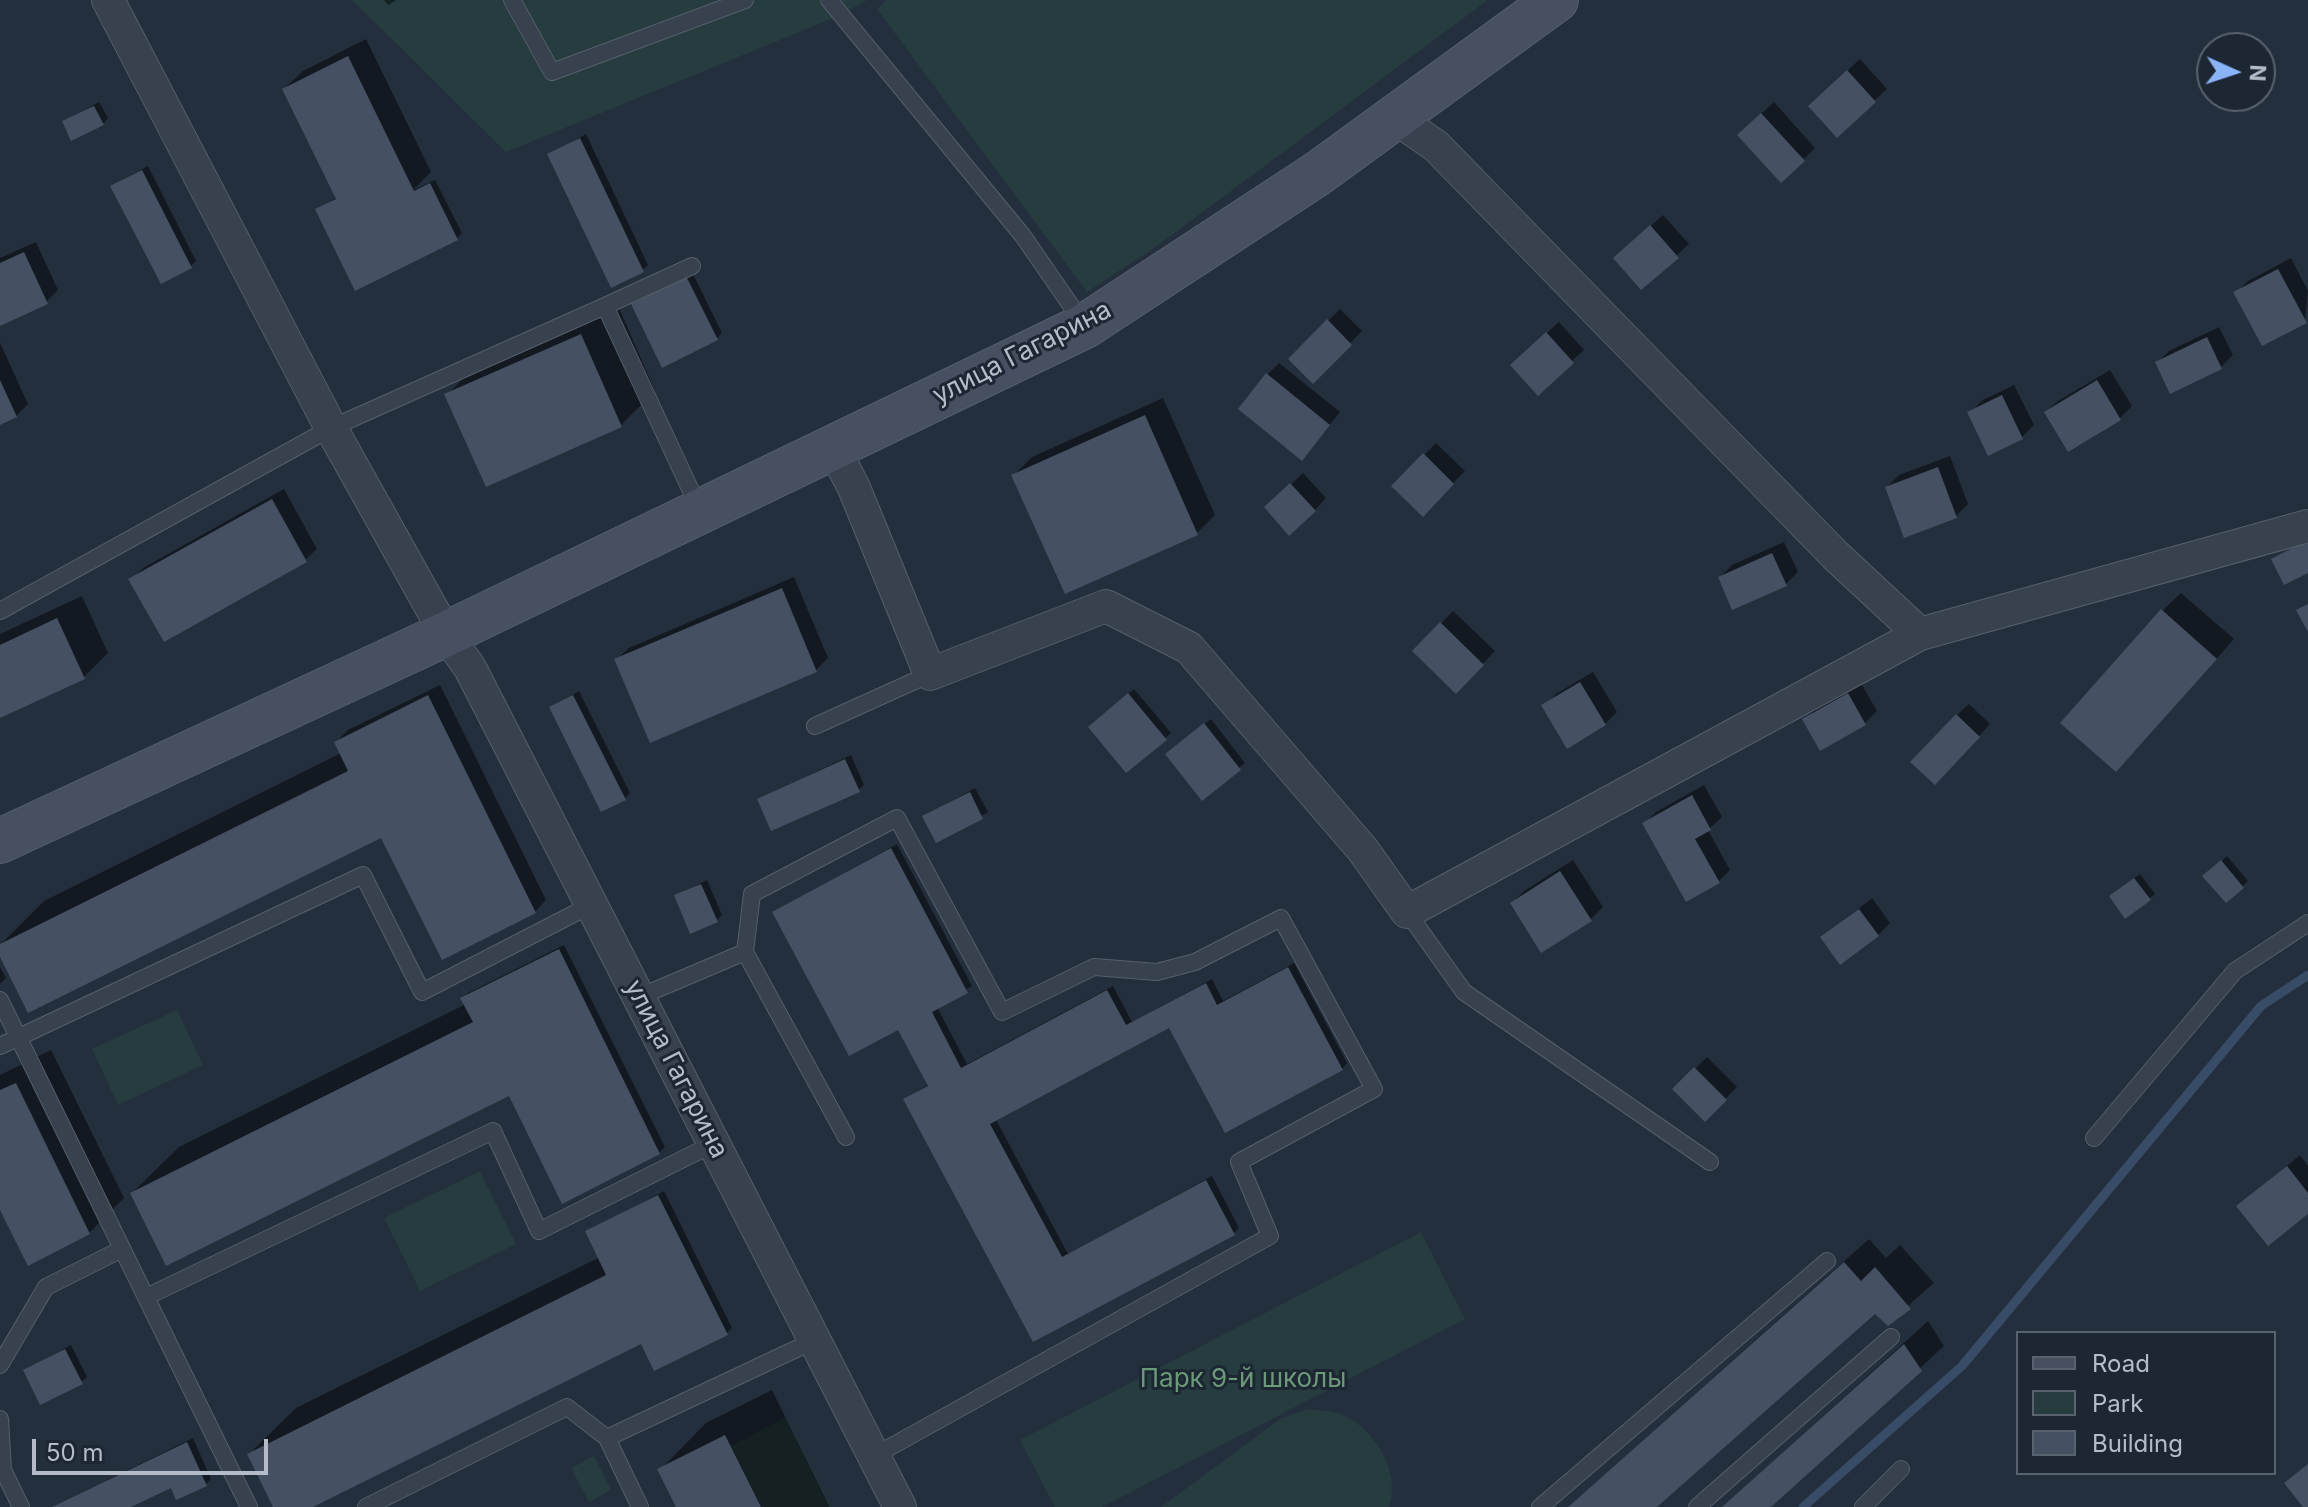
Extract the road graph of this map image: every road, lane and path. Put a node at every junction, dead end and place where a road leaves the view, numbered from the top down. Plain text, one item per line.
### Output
1 (108, 0) edge
2 (512, 0) edge
3 (745, 0) edge
4 (829, 0) edge
5 (1556, 0) edge
6 (1394, 117) junction
7 (692, 266) dead end
8 (605, 306) junction
9 (1085, 326) junction
10 (331, 428) junction
11 (832, 445) junction
12 (700, 510) junction
13 (2308, 526) edge
14 (0, 611) edge
15 (446, 634) junction
16 (1920, 634) junction
17 (930, 674) junction
18 (815, 726) dead end
19 (0, 841) edge
20 (591, 905) junction
21 (1407, 912) junction
22 (2308, 923) edge
23 (745, 952) junction
24 (639, 997) junction
25 (0, 1000) edge
26 (17, 1038) junction
27 (0, 1046) edge
28 (846, 1137) dead end
29 (2094, 1138) dead end
30 (715, 1143) junction
31 (1710, 1162) dead end
32 (122, 1249) junction
33 (1827, 1261) dead end
34 (146, 1297) junction
35 (1891, 1337) dead end
36 (813, 1341) junction
37 (0, 1365) edge
38 (0, 1419) edge
39 (607, 1438) junction
40 (874, 1456) junction
41 (1901, 1469) dead end
42 (2, 1471) edge
43 (21, 1507) edge
44 (249, 1507) edge
45 (366, 1507) edge
46 (640, 1507) edge
47 (900, 1507) edge
48 (1540, 1507) edge
49 (1697, 1507) edge
50 (1863, 1507) edge

1 - 10 street
2 - 3 lane
4 - 9 lane
5 - 6 main road, улица Гагарина
6 - 9 main road, улица Гагарина
6 - 16 street
7 - 8 lane
8 - 10 lane
8 - 12 lane
9 - 11 main road, улица Гагарина
10 - 14 lane
10 - 15 street
11 - 12 main road, улица Гагарина
11 - 17 street
12 - 15 main road, улица Гагарина
13 - 16 street
15 - 19 main road, улица Гагарина
15 - 20 street, улица Гагарина
16 - 21 street
17 - 18 lane
17 - 21 street
20 - 24 street, улица Гагарина
20 - 26 lane
21 - 31 lane
22 - 29 lane
23 - 24 lane
23 - 28 lane
23 - 40 lane
24 - 30 street, улица Гагарина
25 - 26 lane
26 - 27 lane
26 - 32 lane
30 - 34 lane
30 - 36 street, улица Гагарина
32 - 34 lane
32 - 37 lane
33 - 48 lane
34 - 44 lane
35 - 49 lane
36 - 39 lane
36 - 40 street, улица Гагарина
38 - 42 lane
39 - 45 lane
39 - 46 lane
40 - 47 street, улица Гагарина
41 - 50 lane
42 - 43 lane

